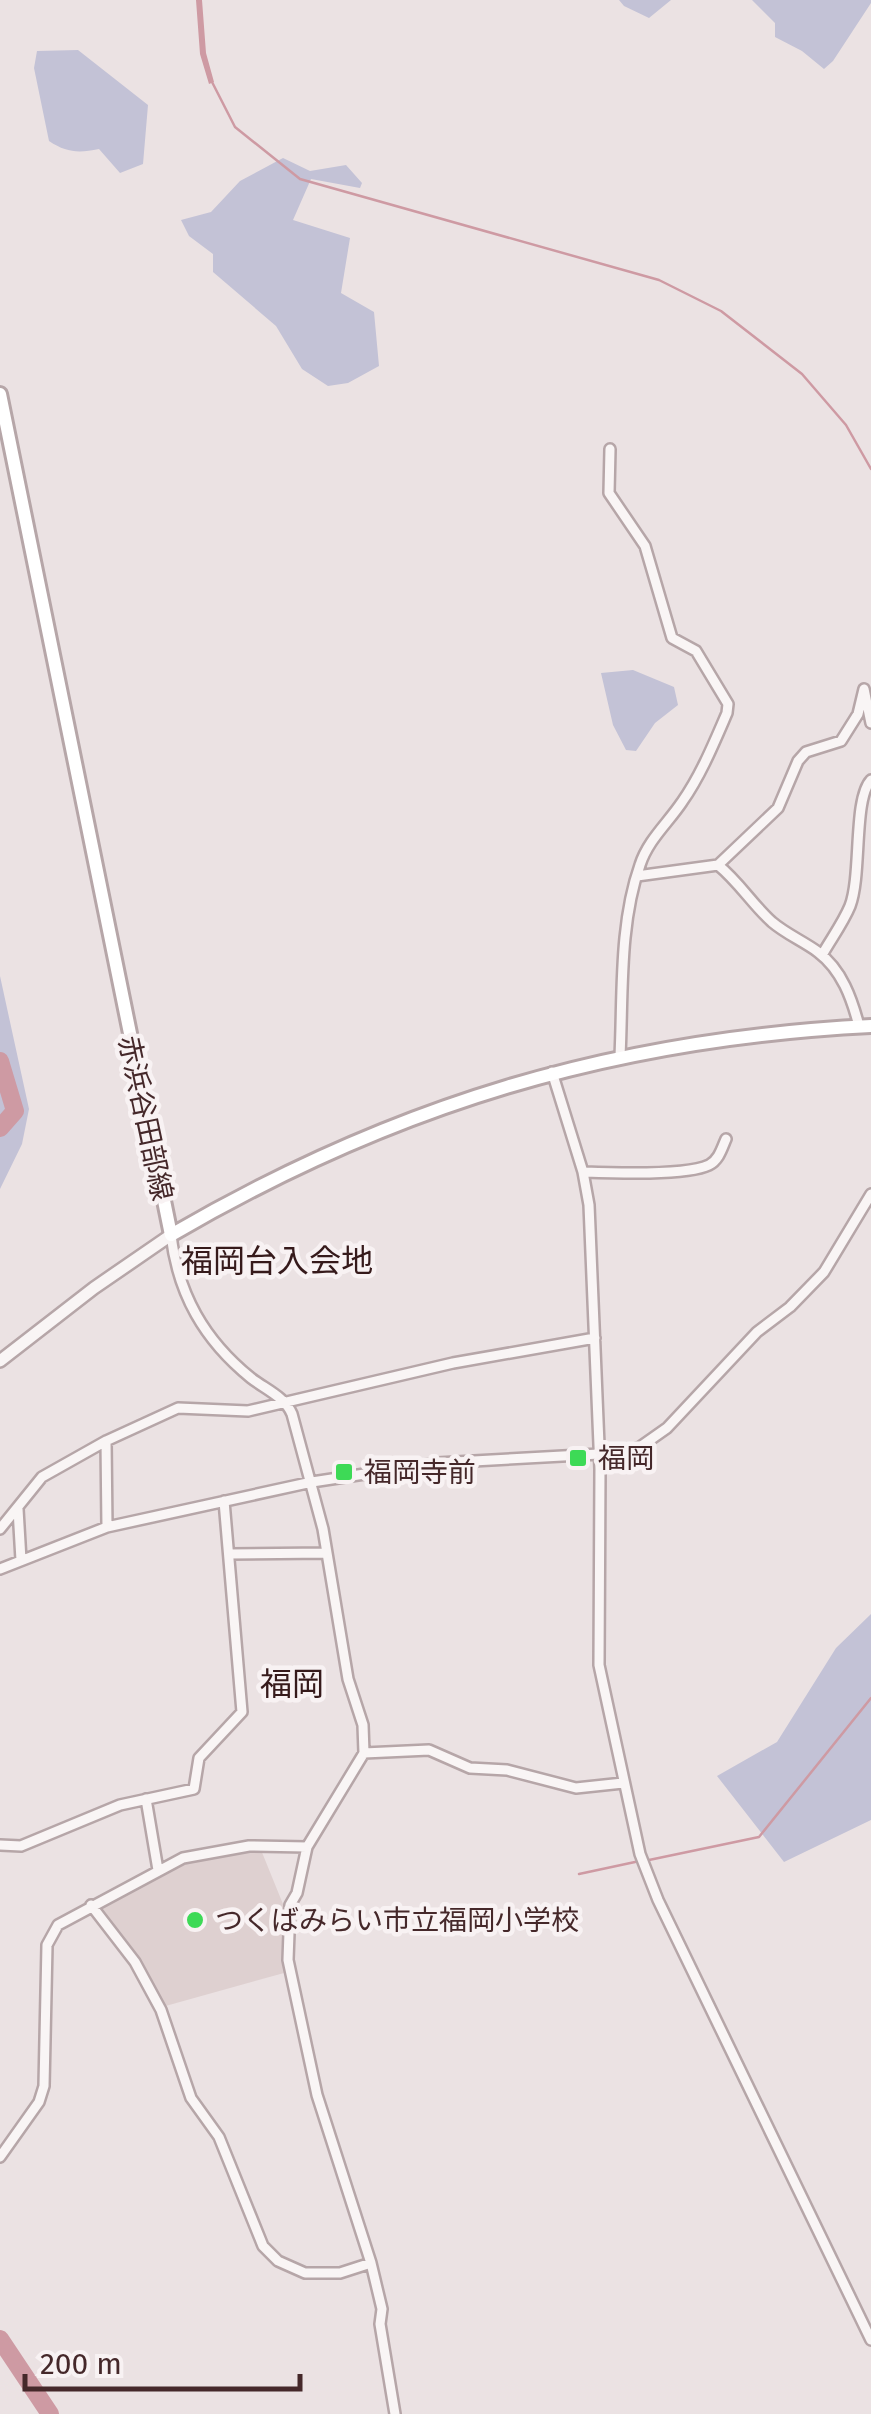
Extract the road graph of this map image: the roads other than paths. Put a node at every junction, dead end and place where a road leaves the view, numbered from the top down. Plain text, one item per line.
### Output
1 (0, 394) edge
2 (610, 449) dead end
3 (871, 724) edge
4 (871, 780) edge
5 (718, 865) junction
6 (637, 876) junction
7 (822, 955) junction
8 (865, 1026) edge
9 (620, 1056) junction
10 (552, 1072) junction
11 (726, 1139) dead end
12 (583, 1172) junction
13 (871, 1194) edge
14 (171, 1235) junction
15 (595, 1338) junction
16 (0, 1362) edge
17 (288, 1404) junction
18 (106, 1441) junction
19 (599, 1454) junction
20 (312, 1482) junction
21 (224, 1501) junction
22 (18, 1508) junction
23 (107, 1527) junction
24 (0, 1528) edge
25 (327, 1553) junction
26 (229, 1554) junction
27 (21, 1560) junction
28 (0, 1569) edge
29 (364, 1753) junction
30 (623, 1783) junction
31 (146, 1799) junction
32 (0, 1845) edge
33 (307, 1847) junction
34 (158, 1870) junction
35 (91, 1906) junction
36 (0, 2157) edge
37 (371, 2264) junction
38 (871, 2340) edge
39 (395, 2414) edge

1 - 14 main road, 赤浜谷田部線
2 - 6 street
3 - 5 street
4 - 7 street
5 - 6 street
5 - 7 street
6 - 9 street
7 - 8 street
8 - 9 main road, 赤浜谷田部線
9 - 10 main road, 赤浜谷田部線
10 - 12 street
10 - 14 main road, 赤浜谷田部線
11 - 12 street
12 - 15 street
13 - 19 street
14 - 16 street
14 - 17 street
15 - 17 street
15 - 19 street
17 - 18 street
17 - 20 street
18 - 22 street
18 - 23 street
19 - 20 street
19 - 30 street
20 - 21 street
20 - 25 street
21 - 23 street
21 - 26 street
22 - 24 street
22 - 27 street
23 - 27 street
25 - 26 street
25 - 29 street
26 - 31 street
27 - 28 street
29 - 30 street
29 - 33 street
30 - 38 street
31 - 32 street
31 - 34 street
33 - 34 street
33 - 37 street
34 - 35 street
35 - 36 street
35 - 37 street
37 - 39 street

